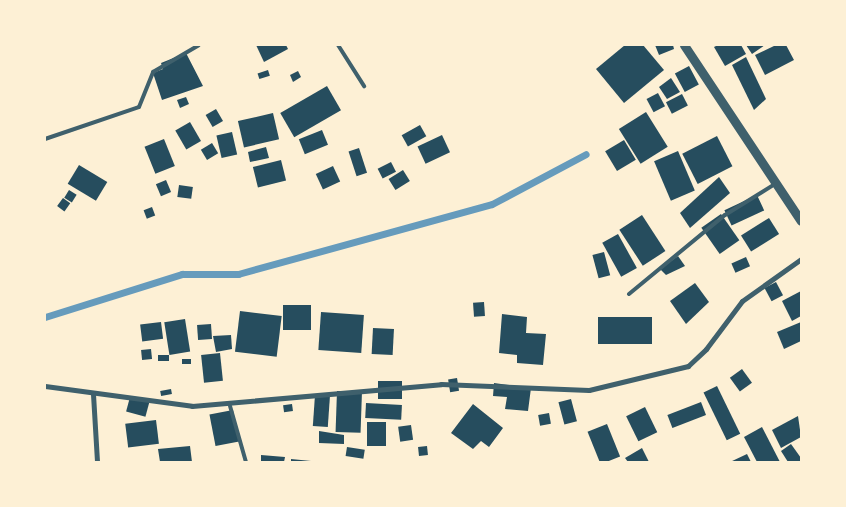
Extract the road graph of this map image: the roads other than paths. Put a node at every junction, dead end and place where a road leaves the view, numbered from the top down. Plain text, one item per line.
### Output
1 (338, 45) edge
2 (684, 45) edge
3 (197, 46) edge
4 (364, 86) dead end
5 (45, 139) edge
6 (776, 184) junction
7 (801, 221) edge
8 (801, 259) edge
9 (629, 294) dead end
10 (45, 386) edge
11 (93, 394) junction
12 (230, 406) junction
13 (97, 462) edge
14 (246, 462) edge

1 - 4 lane
2 - 6 street
3 - 5 lane
6 - 7 street
6 - 9 lane
8 - 12 street
10 - 11 street
11 - 12 street
11 - 13 street
12 - 14 lane

